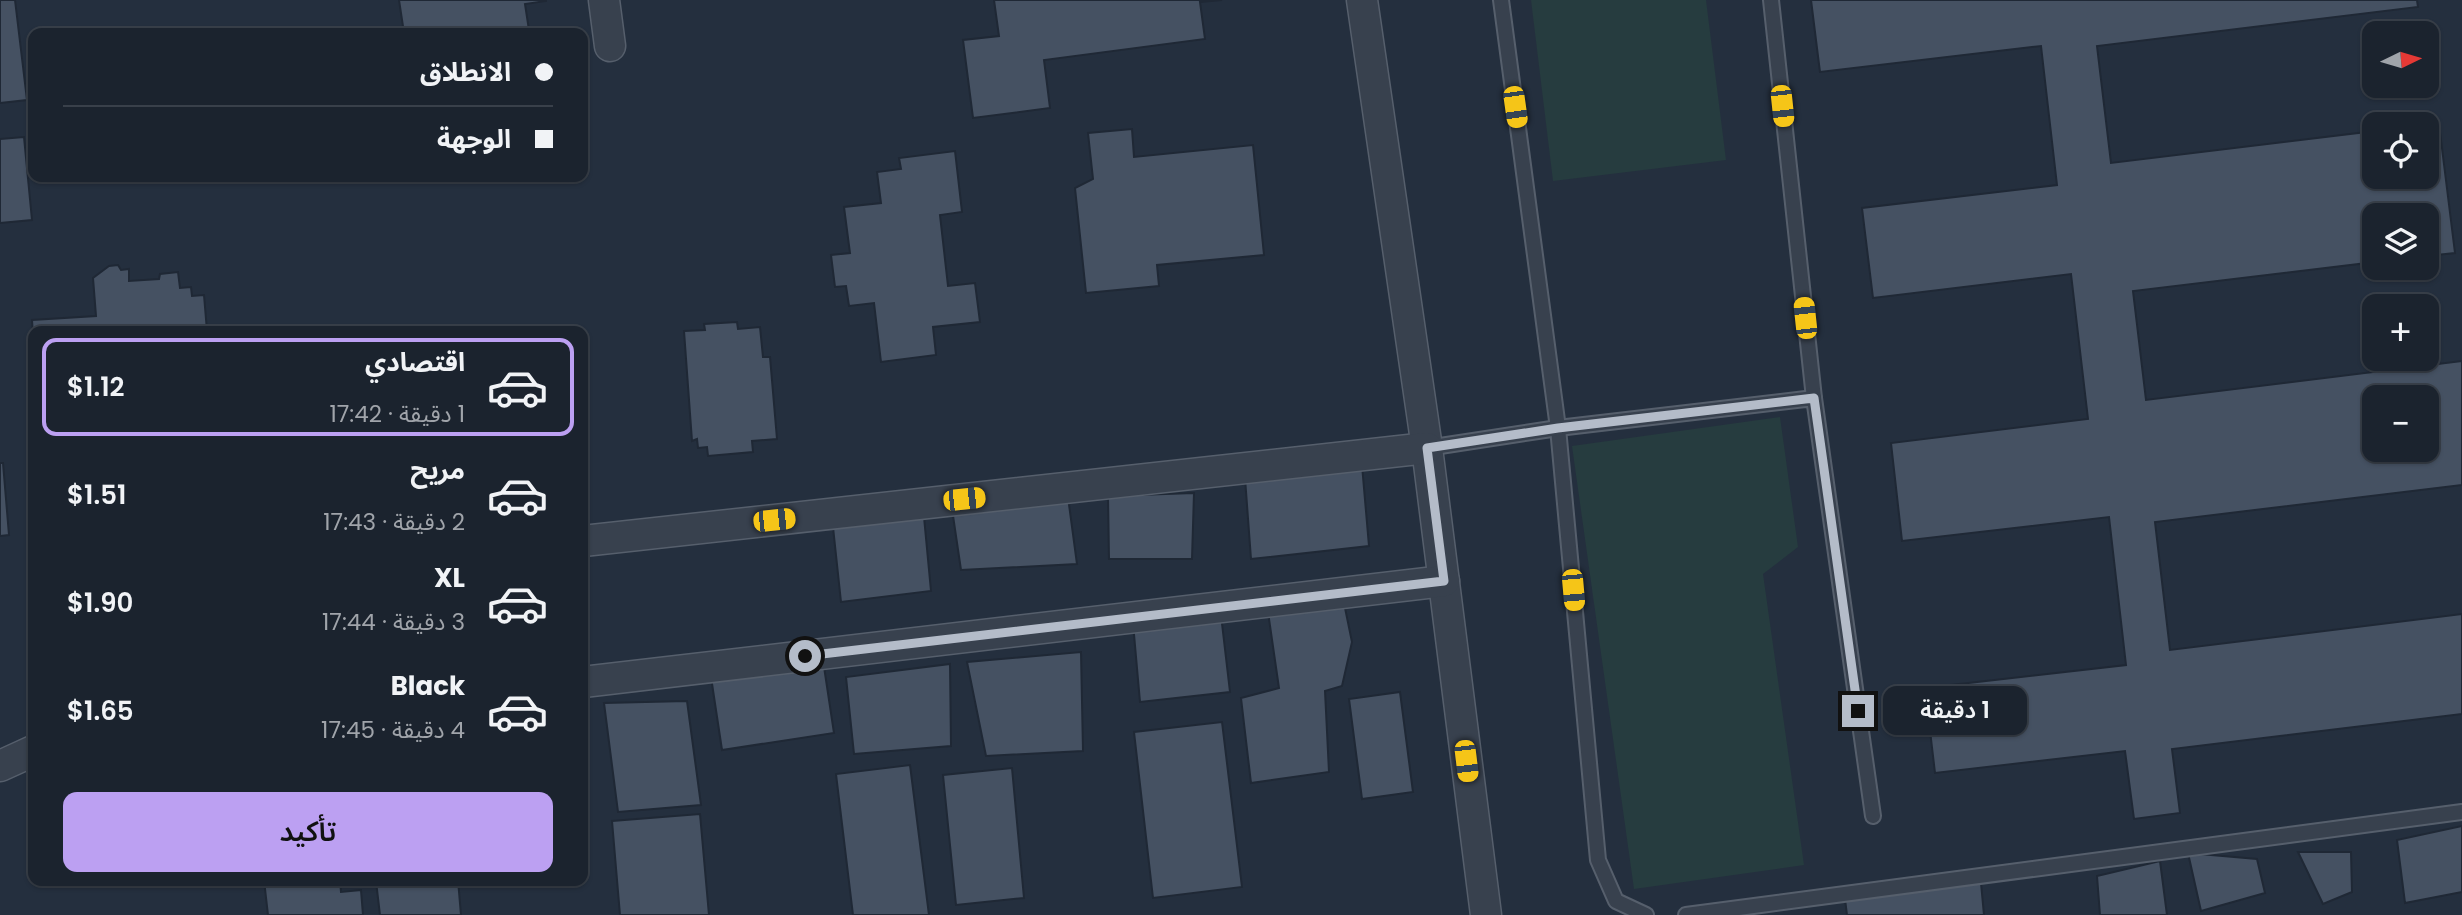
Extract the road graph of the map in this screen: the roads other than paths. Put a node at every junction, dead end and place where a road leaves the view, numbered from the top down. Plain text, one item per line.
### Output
1 (604, 0) edge
2 (1362, 0) edge
3 (1501, 0) edge
4 (1771, 0) edge
5 (610, 46) dead end
6 (1814, 398) junction
7 (1558, 428) junction
8 (1427, 448) junction
9 (588, 540) edge
10 (1444, 581) junction
11 (588, 681) edge
12 (28, 753) edge
13 (0, 766) edge
14 (2462, 812) edge
15 (1873, 816) dead end
16 (1486, 915) edge
17 (1646, 915) edge
18 (1686, 915) edge

1 - 5 street
2 - 8 street
3 - 7 lane
4 - 6 lane
6 - 7 lane
6 - 15 lane
7 - 8 lane
7 - 17 lane
8 - 9 street
8 - 10 street
10 - 11 street
10 - 16 street
12 - 13 street
14 - 18 lane

